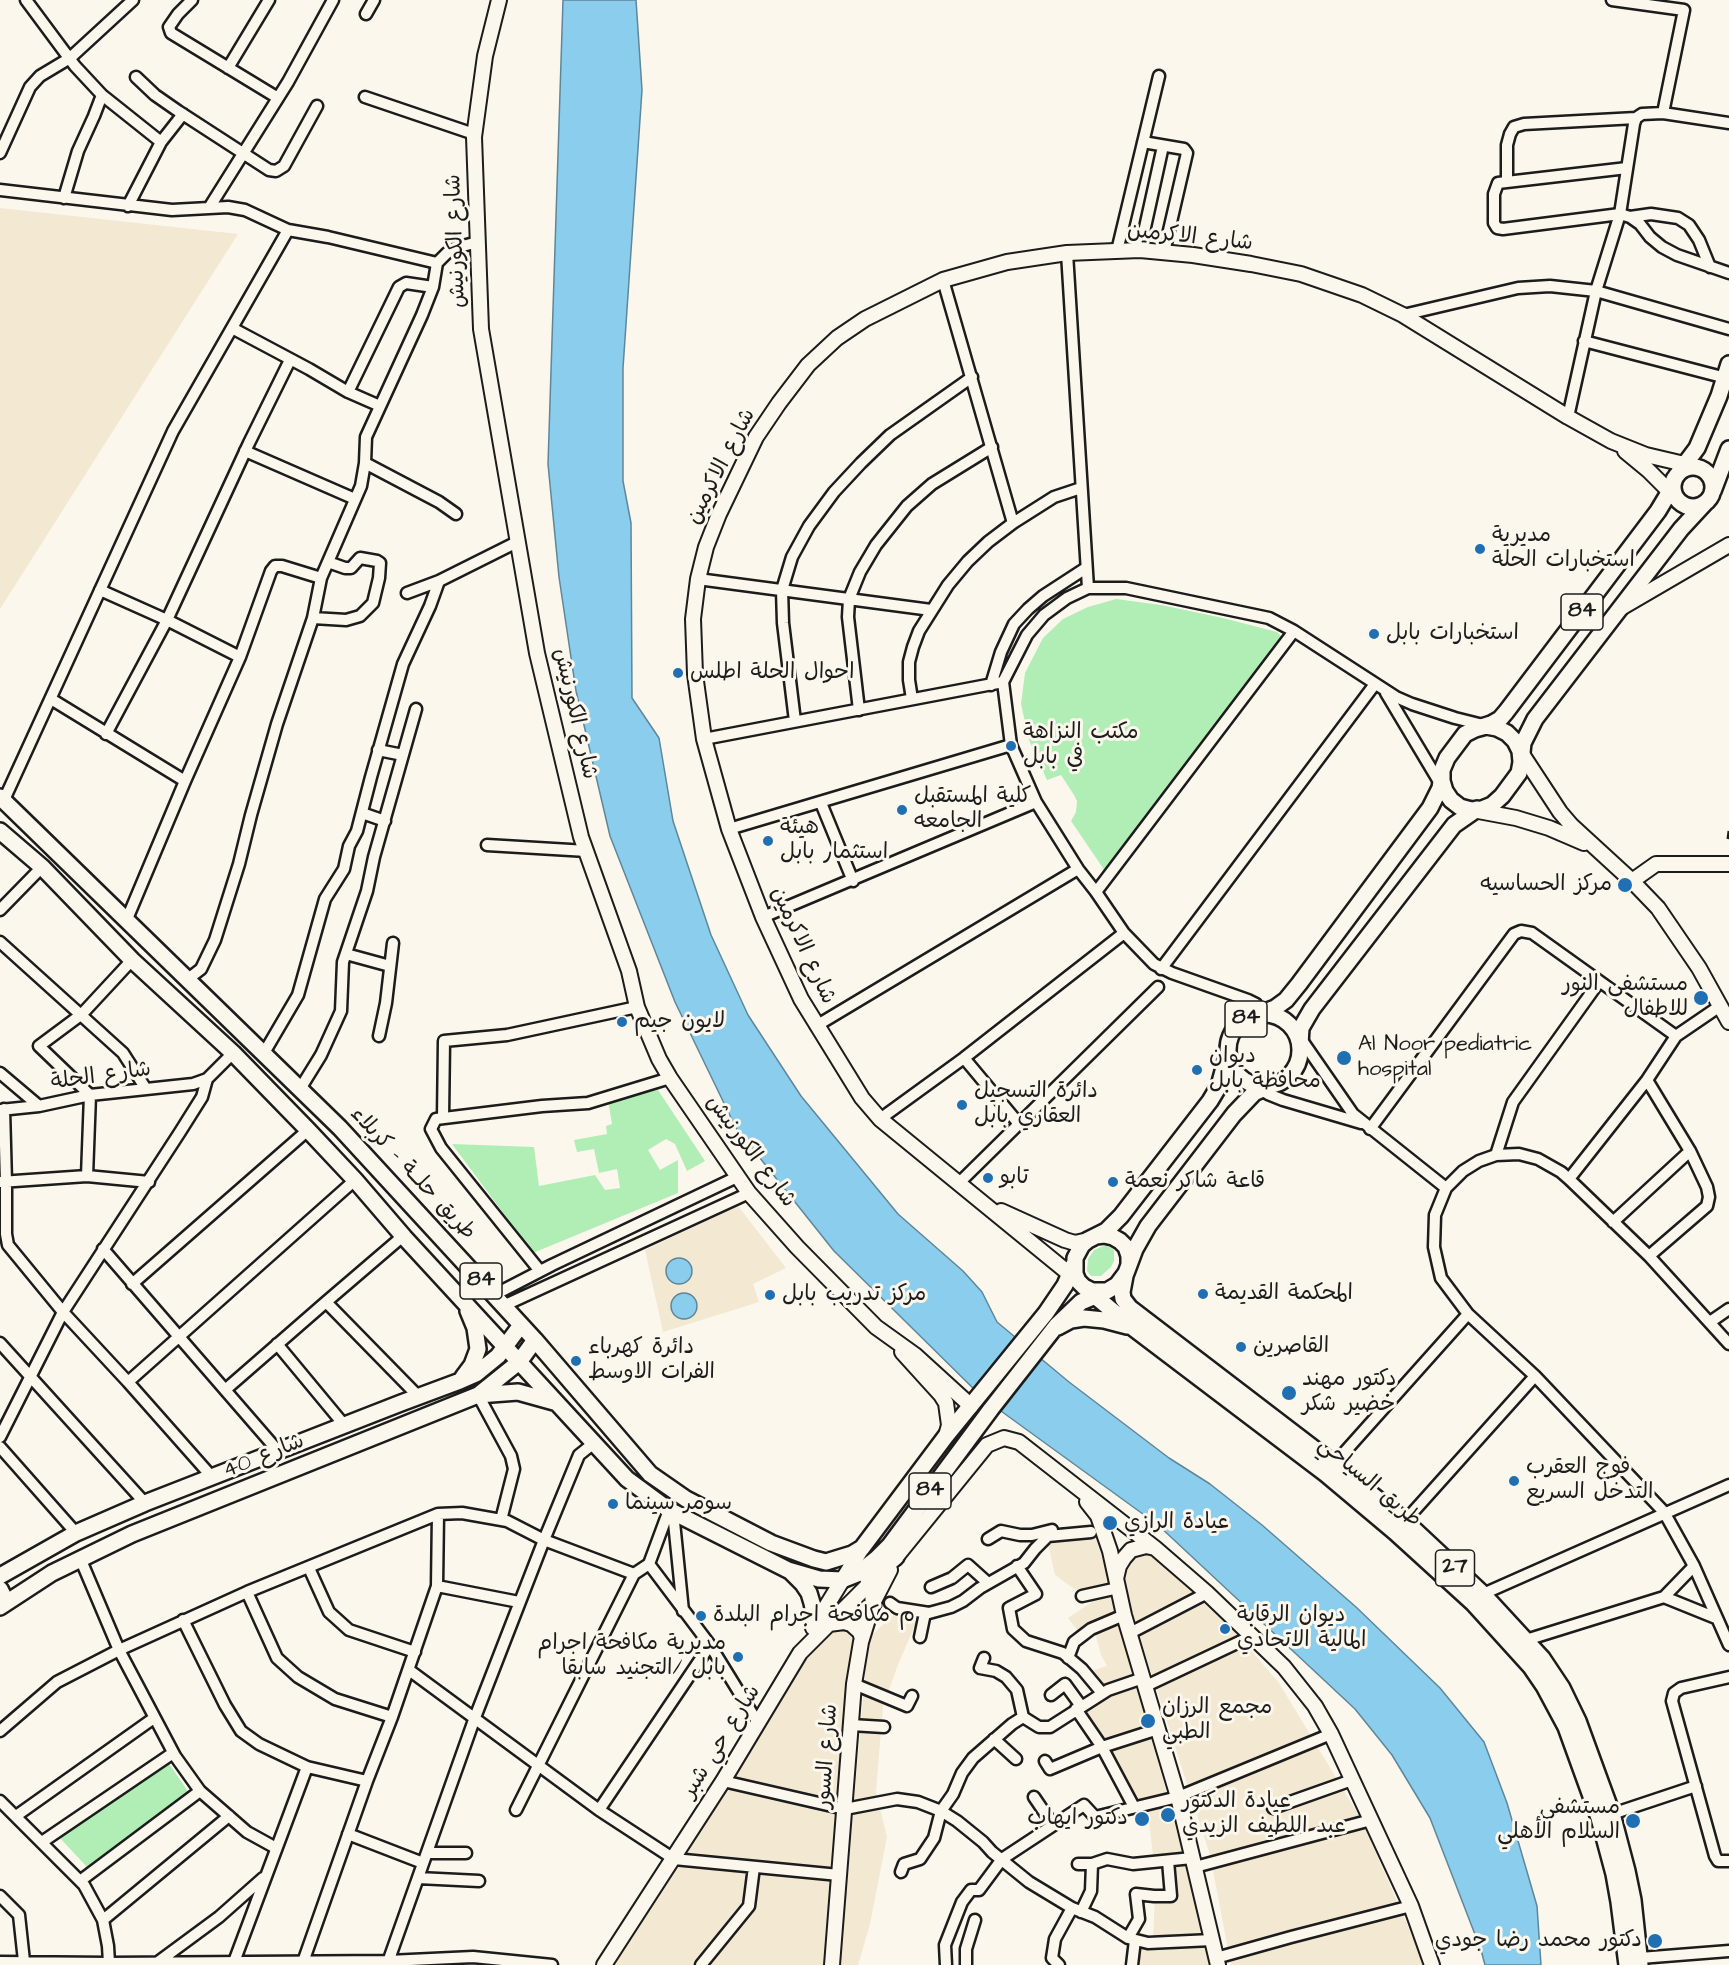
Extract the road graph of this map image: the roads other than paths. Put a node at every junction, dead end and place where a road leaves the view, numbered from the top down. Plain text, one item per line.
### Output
1 (26, 0) edge
2 (192, 0) edge
3 (269, 0) edge
4 (333, 0) edge
5 (374, 0) edge
6 (499, 0) edge
7 (1612, 0) edge
8 (126, 2) edge
9 (1685, 5) edge
10 (366, 15) dead end
11 (70, 58) junction
12 (228, 68) junction
13 (1159, 76) dead end
14 (136, 77) dead end
15 (102, 95) junction
16 (365, 97) dead end
17 (278, 98) junction
18 (317, 106) dead end
19 (1663, 113) junction
20 (183, 114) junction
21 (1636, 118) junction
22 (1729, 123) edge
23 (474, 134) junction
24 (161, 142) junction
25 (1143, 142) junction
26 (1163, 146) junction
27 (0, 153) edge
28 (243, 154) junction
29 (1627, 168) junction
30 (1507, 181) junction
31 (0, 190) edge
32 (64, 198) junction
33 (128, 206) junction
34 (209, 208) junction
35 (1625, 216) junction
36 (288, 230) junction
37 (478, 242) junction
38 (1140, 250) junction
39 (1117, 251) junction
40 (1164, 252) junction
41 (1067, 253) junction
42 (437, 263) junction
43 (1710, 267) junction
44 (1729, 273) edge
45 (943, 280) junction
46 (433, 287) junction
47 (1596, 291) junction
48 (1403, 315) junction
49 (232, 328) junction
50 (1729, 329) edge
51 (1584, 341) junction
52 (290, 360) junction
53 (1727, 371) edge
54 (972, 377) junction
55 (348, 392) junction
56 (380, 406) junction
57 (1568, 417) junction
58 (1611, 441) junction
59 (992, 447) junction
60 (1729, 449) edge
61 (245, 451) junction
62 (365, 463) junction
63 (1680, 479) junction
64 (1081, 488) junction
65 (1710, 497) junction
66 (355, 499) junction
67 (456, 514) dead end
68 (1013, 523) junction
69 (517, 542) junction
70 (1729, 545) edge
71 (327, 562) junction
72 (1086, 568) junction
73 (321, 578) junction
74 (698, 579) junction
75 (439, 581) junction
76 (1088, 588) junction
77 (100, 590) junction
78 (782, 590) junction
79 (407, 593) dead end
80 (849, 599) junction
81 (931, 610) junction
82 (1619, 610) junction
83 (313, 618) junction
84 (167, 620) junction
85 (1294, 631) junction
86 (240, 657) junction
87 (1003, 682) junction
88 (991, 684) junction
89 (1379, 686) junction
90 (51, 699) junction
91 (912, 699) junction
92 (416, 709) dead end
93 (859, 710) junction
94 (795, 721) junction
95 (1486, 727) junction
96 (106, 734) junction
97 (704, 738) junction
98 (1011, 745) junction
99 (378, 750) junction
100 (403, 755) junction
101 (1521, 756) junction
102 (184, 780) junction
103 (1443, 784) junction
104 (2, 799) edge
105 (1036, 802) junction
106 (820, 803) junction
107 (1475, 810) junction
108 (362, 813) junction
109 (385, 821) junction
110 (729, 829) junction
111 (0, 831) edge
112 (487, 845) dead end
113 (1593, 847) junction
114 (586, 851) junction
115 (1729, 864) edge
116 (42, 867) junction
117 (1078, 869) junction
118 (853, 881) junction
119 (1632, 881) junction
120 (1096, 892) junction
121 (0, 910) edge
122 (764, 917) junction
123 (127, 919) junction
124 (1124, 933) junction
125 (0, 942) edge
126 (393, 943) dead end
127 (346, 954) junction
128 (132, 960) junction
129 (390, 966) junction
130 (1161, 969) junction
131 (188, 979) junction
132 (1599, 982) junction
133 (1158, 987) dead end
134 (1720, 1006) junction
135 (637, 1007) junction
136 (1262, 1013) junction
137 (82, 1014) junction
138 (1729, 1022) edge
139 (816, 1026) junction
140 (379, 1036) dead end
141 (1676, 1036) junction
142 (1299, 1038) junction
143 (233, 1053) junction
144 (264, 1053) junction
145 (1228, 1053) junction
146 (964, 1058) junction
147 (0, 1073) edge
148 (670, 1078) junction
149 (207, 1079) junction
150 (1647, 1080) junction
151 (1264, 1088) junction
152 (146, 1089) junction
153 (300, 1089) junction
154 (90, 1095) junction
155 (39, 1106) junction
156 (2, 1110) edge
157 (443, 1118) junction
158 (880, 1119) junction
159 (1019, 1124) junction
160 (1367, 1126) junction
161 (308, 1130) junction
162 (1690, 1151) junction
163 (1496, 1155) junction
164 (87, 1176) junction
165 (737, 1177) junction
166 (1569, 1179) junction
167 (355, 1180) junction
168 (3, 1182) edge
169 (149, 1182) junction
170 (959, 1182) junction
171 (1446, 1188) junction
172 (749, 1193) junction
173 (983, 1202) junction
174 (1613, 1222) junction
175 (403, 1236) junction
176 (1092, 1238) junction
177 (103, 1249) junction
178 (1649, 1256) junction
179 (1127, 1270) junction
180 (540, 1271) junction
181 (1084, 1282) junction
182 (132, 1284) junction
183 (504, 1298) junction
184 (326, 1302) junction
185 (464, 1303) junction
186 (1729, 1310) edge
187 (63, 1312) junction
188 (1468, 1314) junction
189 (1710, 1322) junction
190 (521, 1325) junction
191 (1139, 1332) junction
192 (178, 1336) junction
193 (1048, 1336) junction
194 (535, 1340) junction
195 (0, 1343) edge
196 (897, 1343) junction
197 (277, 1344) junction
198 (1729, 1344) edge
199 (505, 1348) junction
200 (519, 1362) junction
201 (30, 1375) junction
202 (1536, 1376) junction
203 (128, 1382) junction
204 (459, 1382) junction
205 (225, 1390) junction
206 (478, 1395) junction
207 (418, 1396) junction
208 (975, 1402) junction
209 (558, 1403) junction
210 (345, 1426) junction
211 (946, 1436) junction
212 (0, 1437) edge
213 (594, 1443) junction
214 (0, 1447) edge
215 (278, 1451) junction
216 (1334, 1464) junction
217 (212, 1477) junction
218 (1068, 1480) junction
219 (1729, 1485) edge
220 (145, 1503) junction
221 (1371, 1503) junction
222 (671, 1511) junction
223 (1664, 1512) junction
224 (438, 1514) junction
225 (501, 1520) junction
226 (1404, 1521) junction
227 (1072, 1532) junction
228 (1092, 1532) dead end
229 (76, 1533) junction
230 (988, 1539) dead end
231 (544, 1540) junction
232 (1416, 1541) junction
233 (862, 1548) junction
234 (1155, 1548) junction
235 (896, 1557) junction
236 (81, 1558) junction
237 (877, 1558) junction
238 (826, 1562) junction
239 (649, 1564) junction
240 (19, 1565) junction
241 (1017, 1566) junction
242 (1694, 1566) junction
243 (309, 1568) junction
244 (788, 1569) junction
245 (634, 1574) junction
246 (856, 1575) junction
247 (0, 1576) edge
248 (988, 1583) junction
249 (1117, 1584) junction
250 (32, 1586) junction
251 (437, 1586) junction
252 (931, 1587) dead end
253 (0, 1589) edge
254 (247, 1592) junction
255 (1207, 1593) junction
256 (1483, 1594) junction
257 (1082, 1596) dead end
258 (1664, 1597) junction
259 (519, 1602) junction
260 (873, 1603) junction
261 (890, 1603) dead end
262 (2, 1606) edge
263 (683, 1611) junction
264 (925, 1613) junction
265 (1124, 1615) junction
266 (1716, 1618) junction
267 (183, 1620) junction
268 (822, 1624) junction
269 (1130, 1633) junction
270 (1252, 1636) junction
271 (921, 1637) dead end
272 (862, 1639) junction
273 (1526, 1640) junction
274 (1729, 1645) edge
275 (710, 1646) junction
276 (119, 1650) junction
277 (415, 1652) junction
278 (984, 1658) dead end
279 (1068, 1658) junction
280 (409, 1670) junction
281 (1729, 1677) edge
282 (1145, 1682) junction
283 (854, 1684) junction
284 (1556, 1691) junction
285 (1102, 1694) junction
286 (1051, 1695) dead end
287 (912, 1696) dead end
288 (1079, 1707) junction
289 (1564, 1708) junction
290 (392, 1717) junction
291 (1023, 1717) junction
292 (154, 1718) junction
293 (474, 1720) junction
294 (758, 1724) junction
295 (851, 1725) junction
296 (884, 1727) dead end
297 (1158, 1729) junction
298 (0, 1731) edge
299 (1331, 1734) junction
300 (994, 1739) junction
301 (1102, 1747) junction
302 (173, 1753) junction
303 (1016, 1759) dead end
304 (1045, 1761) dead end
305 (538, 1766) junction
306 (307, 1767) junction
307 (1353, 1780) junction
308 (367, 1781) junction
309 (723, 1781) junction
310 (1696, 1786) junction
311 (200, 1791) junction
312 (1034, 1797) dead end
313 (1178, 1797) junction
314 (0, 1801) edge
315 (1134, 1807) junction
316 (1273, 1808) dead end
317 (844, 1809) junction
318 (516, 1810) dead end
319 (599, 1810) junction
320 (941, 1810) junction
321 (1612, 1814) junction
322 (16, 1815) junction
323 (229, 1816) junction
324 (1371, 1820) junction
325 (1053, 1825) junction
326 (348, 1834) junction
327 (42, 1842) junction
328 (276, 1848) junction
329 (466, 1853) dead end
330 (425, 1858) junction
331 (674, 1859) junction
332 (1001, 1860) junction
333 (1168, 1861) junction
334 (1729, 1861) edge
335 (1194, 1863) junction
336 (1078, 1864) dead end
337 (1092, 1864) junction
338 (754, 1867) junction
339 (901, 1872) dead end
340 (839, 1875) junction
341 (265, 1876) junction
342 (418, 1878) junction
343 (80, 1881) junction
344 (479, 1881) dead end
345 (0, 1896) edge
346 (1411, 1906) junction
347 (1076, 1910) junction
348 (103, 1920) junction
349 (975, 1920) dead end
350 (1131, 1939) junction
351 (1212, 1940) junction
352 (1729, 1951) edge
353 (24, 1961) junction
354 (1217, 1961) edge
355 (0, 1962) edge
356 (234, 1962) junction
357 (109, 1963) junction
358 (158, 1963) junction
359 (302, 1963) edge
360 (388, 1963) edge
361 (1635, 1963) edge
362 (552, 1965) edge
363 (604, 1965) edge
364 (701, 1965) edge
365 (832, 1965) edge
366 (945, 1965) edge
367 (966, 1965) edge
368 (1059, 1965) edge
369 (1132, 1965) edge
370 (1432, 1965) edge

1 - 11 street
2 - 12 street
3 - 12 street
4 - 17 street
5 - 10 street
6 - 23 street, شارع الكورنيش
7 - 9 street
8 - 11 street
9 - 19 street
11 - 15 street
11 - 27 street
12 - 17 street
13 - 25 street
14 - 20 street
15 - 24 street
15 - 32 street
16 - 23 street
17 - 28 street
18 - 28 street
19 - 21 street
19 - 22 street
20 - 24 street
20 - 28 street
21 - 29 street
21 - 30 street
23 - 37 street, شارع الكورنيش
24 - 33 street
25 - 26 street
25 - 39 street
26 - 38 street
26 - 40 street
28 - 34 street
29 - 30 street
29 - 35 street
30 - 35 street
31 - 32 street
32 - 33 street
33 - 34 street
34 - 36 street
35 - 43 street
35 - 43 street
35 - 47 street
36 - 42 street
36 - 49 street
37 - 42 street
37 - 69 street, شارع الكورنيش
38 - 39 street, شارع الاكرمين
38 - 40 street, شارع الاكرمين
39 - 41 street, شارع الاكرمين
40 - 48 street, شارع الاكرمين
41 - 45 street, شارع الاكرمين
41 - 64 street
42 - 46 street
43 - 44 street
45 - 54 street
45 - 74 street, شارع الاكرمين
46 - 55 street
46 - 56 street
47 - 48 street
47 - 50 street
47 - 51 street
48 - 57 street, شارع الاكرمين
49 - 52 street
49 - 77 street
51 - 53 street
51 - 57 street
52 - 55 street
52 - 61 street
53 - 63 main road, 84
54 - 59 street
54 - 78 street
55 - 56 street
56 - 62 street
57 - 58 street, شارع الاكرمين
58 - 63 street, شارع الاكرمين
58 - 63 street, شارع الاكرمين
59 - 68 street
59 - 80 street
60 - 65 main road, 84
61 - 66 street
61 - 84 street
62 - 66 street
62 - 67 street
63 - 65 main road
63 - 65 main road
63 - 95 main road, 84
64 - 68 street
64 - 72 street
65 - 82 main road, 84
66 - 71 street
68 - 81 street
69 - 75 street
69 - 114 street, شارع الكورنيش
70 - 82 street
71 - 73 street
71 - 83 street
72 - 76 street
72 - 88 street
73 - 83 street
73 - 86 street
74 - 78 street
74 - 97 street, شارع الاكرمين
75 - 79 street
75 - 99 street
76 - 85 street
76 - 87 street
77 - 84 street
77 - 90 street
78 - 80 street
78 - 94 street
80 - 81 street
80 - 93 street
81 - 91 street
82 - 101 main road, 84
83 - 131 street
84 - 86 street
84 - 96 street
85 - 89 street
85 - 120 street
86 - 102 street
87 - 88 street
87 - 98 street
88 - 91 street
89 - 95 street
89 - 103 street
89 - 130 street
90 - 96 street
90 - 104 street
91 - 93 street
92 - 100 street
93 - 94 street
94 - 97 street
95 - 101 main road
95 - 103 main road, 84
96 - 102 street
97 - 110 street, شارع الاكرمين
98 - 105 street
98 - 106 street
99 - 100 street
99 - 108 street
100 - 109 street
101 - 107 main road, 84
101 - 113 street
102 - 123 street
103 - 107 main road
103 - 136 main road, 84
104 - 123 main road, طريق حلــة - كربلاء / 84
105 - 117 street
105 - 118 street
106 - 110 street
106 - 118 street
107 - 113 street
107 - 142 main road, 84
108 - 109 street
108 - 144 street
109 - 127 street
110 - 122 street, شارع الاكرمين
111 - 116 main road, طريق حلــة - كربلاء / 84
112 - 114 street
113 - 119 street
114 - 135 street, شارع الكورنيش
115 - 119 street
116 - 121 street
116 - 128 main road, طريق حلــة - كربلاء / 84
117 - 120 street
117 - 139 street
118 - 122 street
119 - 134 street
120 - 124 street
122 - 139 street, شارع الاكرمين
123 - 131 main road, طريق حلــة - كربلاء / 84
124 - 130 street
124 - 146 street
125 - 137 street
126 - 129 street
127 - 129 street
127 - 153 street
128 - 137 street
128 - 143 main road, طريق حلــة - كربلاء / 84
129 - 140 street
130 - 136 street
131 - 144 main road, طريق حلــة - كربلاء / 84
132 - 141 street
132 - 160 street
132 - 163 street
133 - 159 street
134 - 138 street
134 - 141 street
135 - 148 street, شارع الكورنيش
135 - 157 street
136 - 142 main road, 84
136 - 145 main road, 84
137 - 152 street
137 - 154 street
139 - 158 street, شارع الاكرمين
141 - 150 street
142 - 151 main road, 84
142 - 160 street
143 - 149 street
143 - 161 main road, طريق حلــة - كربلاء / 84
144 - 153 main road, طريق حلــة - كربلاء / 84
145 - 151 main road, 84
145 - 176 main road, 84
146 - 158 street
146 - 159 street
147 - 155 street
148 - 157 street
148 - 165 street, شارع الكورنيش
149 - 152 street, شارع الحلة
149 - 169 street
150 - 162 street
150 - 166 street
151 - 160 street
151 - 179 main road, 84
152 - 154 street, شارع الحلة
153 - 183 main road, طريق حلــة - كربلاء / 84
154 - 155 street, شارع الحلة
154 - 164 street
155 - 156 street, شارع الحلة
156 - 168 street
157 - 180 street
158 - 170 street, شارع الاكرمين
159 - 170 street
160 - 171 street
161 - 167 main road, طريق حلــة - كربلاء / 84
161 - 182 street
162 - 174 street
162 - 178 street
163 - 166 street
163 - 171 street
164 - 168 street
164 - 169 street
165 - 172 street, شارع الكورنيش
165 - 180 street
166 - 174 street
167 - 175 main road, طريق حلــة - كربلاء / 84
167 - 192 street
168 - 187 street
169 - 177 street
170 - 173 street, شارع الاكرمين
171 - 188 street
172 - 183 street
172 - 196 street, شارع الكورنيش
173 - 176 street, شارع الاكرمين
173 - 181 street, شارع الاكرمين
174 - 178 street
175 - 184 street
175 - 185 main road, طريق حلــة - كربلاء / 84
176 - 179 main road
176 - 181 main road, 84
177 - 182 street
177 - 187 street
178 - 189 street
179 - 181 main road, 84
179 - 216 main road, طريق السياحي / 27
180 - 183 street
181 - 191 main road, طريق السياحي / 27
181 - 193 main road, 84
181 - 208 main road, 84
182 - 192 street
183 - 190 main road, طريق حلــة - كربلاء / 84
184 - 197 street
184 - 207 street
185 - 199 main road, طريق حلــة - كربلاء / 84
185 - 204 main road
186 - 189 street
187 - 201 street
187 - 203 street
188 - 202 street
188 - 216 street
189 - 198 street
190 - 194 main road, طريق حلــة - كربلاء / 84
190 - 199 main road, شارع 40
191 - 193 main road
191 - 221 main road, طريق السياحي / 27
192 - 203 street
192 - 205 street
193 - 237 main road, 84
194 - 200 main road, شارع 40
194 - 238 main road, طريق حلــة - كربلاء / 84
195 - 201 street
196 - 208 street
196 - 211 street
197 - 205 street
197 - 210 street
199 - 200 main road, طريق حلــة - كربلاء / 84
199 - 204 main road, شارع 40
200 - 206 main road, شارع 40
200 - 209 main road, طريق حلــة - كربلاء / 84
201 - 212 street
201 - 220 street
202 - 223 street
202 - 226 street
203 - 217 street
204 - 207 main road, شارع 40
205 - 215 street
206 - 209 main road
206 - 225 street
206 - 236 main road, شارع 40
207 - 210 main road, شارع 40
208 - 211 main road, 84
209 - 213 main road, طريق حلــة - كربلاء / 84
210 - 215 main road, شارع 40
211 - 233 main road, 84
213 - 222 main road, طريق حلــة - كربلاء / 84
213 - 231 street
214 - 229 street
215 - 217 main road, شارع 40
216 - 221 main road, طريق السياحي / 27
217 - 220 main road, شارع 40
218 - 234 street
218 - 235 street, شارع السور
218 - 249 street
219 - 223 street
220 - 229 main road, شارع 40
221 - 226 main road, طريق السياحي / 27
221 - 232 main road, طريق السياحي / 27
222 - 239 street
222 - 244 main road, طريق حلــة - كربلاء / 84
222 - 263 street
223 - 242 street
223 - 256 street
224 - 225 street
224 - 243 street
224 - 251 street
225 - 231 street
226 - 232 main road, طريق السياحي / 27
227 - 228 street
227 - 230 street
227 - 241 street
229 - 240 main road, شارع 40
231 - 245 street
231 - 259 street
232 - 256 main road, طريق السياحي / 27
232 - 284 main road, طريق السياحي / 27
233 - 237 main road
233 - 238 main road
233 - 246 street
234 - 249 street
234 - 255 street
235 - 237 main road
235 - 246 main road
235 - 260 street, شارع السور
236 - 250 main road, شارع 40
236 - 276 street
237 - 246 main road, 84
238 - 246 main road, طريق حلــة - كربلاء
239 - 245 street
239 - 263 street
240 - 247 main road, شارع 40
240 - 250 main road
241 - 248 street
241 - 279 street
242 - 258 street
242 - 266 street
243 - 254 street
243 - 277 street
244 - 246 main road, طريق حلــة - كربلاء / 84
244 - 268 main road
245 - 305 street
246 - 260 main road
246 - 268 street, شارع حي شبر
246 - 268 street
248 - 252 street
248 - 264 street
249 - 257 street
249 - 265 street
250 - 262 main road, شارع 40
251 - 259 street
251 - 277 street
253 - 262 main road
254 - 267 street
254 - 290 street
255 - 269 street
255 - 270 street
256 - 273 main road, طريق السياحي / 27
258 - 266 street
258 - 273 street
259 - 293 street
260 - 272 street, شارع السور
261 - 264 street
263 - 275 street
264 - 271 street
265 - 269 street
265 - 279 street
266 - 274 street
267 - 276 street
267 - 306 street
268 - 272 street
268 - 294 street, شارع حي شبر
269 - 282 street
270 - 282 street
270 - 299 street
272 - 283 street, شارع السور
273 - 284 main road, طريق السياحي / 27
275 - 294 street
275 - 319 street
276 - 292 street
276 - 298 street
277 - 280 street
278 - 291 street
279 - 285 street
280 - 290 street
280 - 293 street
281 - 310 street
282 - 285 street
282 - 297 street
283 - 287 street
283 - 295 street, شارع السور
284 - 289 main road, طريق السياحي / 27
285 - 288 street
286 - 288 street
288 - 291 street
288 - 301 street
289 - 321 main road, طريق السياحي / 27
289 - 361 main road, طريق السياحي / 27
290 - 308 street
291 - 300 street
292 - 302 street
292 - 322 street
293 - 305 street
293 - 330 street
294 - 309 street, شارع حي شبر
295 - 296 street
295 - 317 street, شارع السور
297 - 301 street
297 - 313 street
299 - 307 street
299 - 313 street
300 - 303 street
300 - 320 street
301 - 304 street
301 - 315 street
302 - 311 street
302 - 327 street
305 - 318 street
305 - 319 street
306 - 308 street
306 - 328 street
307 - 316 street
307 - 324 street
308 - 326 street
309 - 317 street
309 - 331 street, شارع حي شبر
310 - 321 street
310 - 334 street
311 - 323 street
311 - 343 street
312 - 325 street
313 - 315 street
313 - 335 street
314 - 322 street
315 - 325 street
317 - 320 street
317 - 340 street, شارع السور
319 - 331 street
320 - 332 street
320 - 339 street
321 - 361 main road, طريق السياحي / 27
322 - 327 street
323 - 328 street
323 - 348 street
324 - 335 street
324 - 346 street
325 - 332 street
326 - 330 street
326 - 359 street
327 - 343 street
328 - 341 street
329 - 330 street
330 - 342 street
331 - 338 street
331 - 363 street, شارع حي شبر
332 - 347 street
332 - 366 street
333 - 335 street
333 - 337 street
333 - 350 street
335 - 351 street
336 - 337 street
337 - 347 street
338 - 340 street
338 - 364 street
340 - 365 street, شارع السور
341 - 356 street
341 - 358 street
342 - 344 street
342 - 360 street
343 - 348 street
345 - 353 street
346 - 354 street
346 - 370 street
347 - 350 street
347 - 368 street
348 - 357 street
349 - 367 street
350 - 351 street
350 - 369 street
351 - 354 street
352 - 361 street
353 - 355 street
353 - 357 street
356 - 358 street
356 - 359 street
357 - 358 street
359 - 360 street
360 - 362 street

